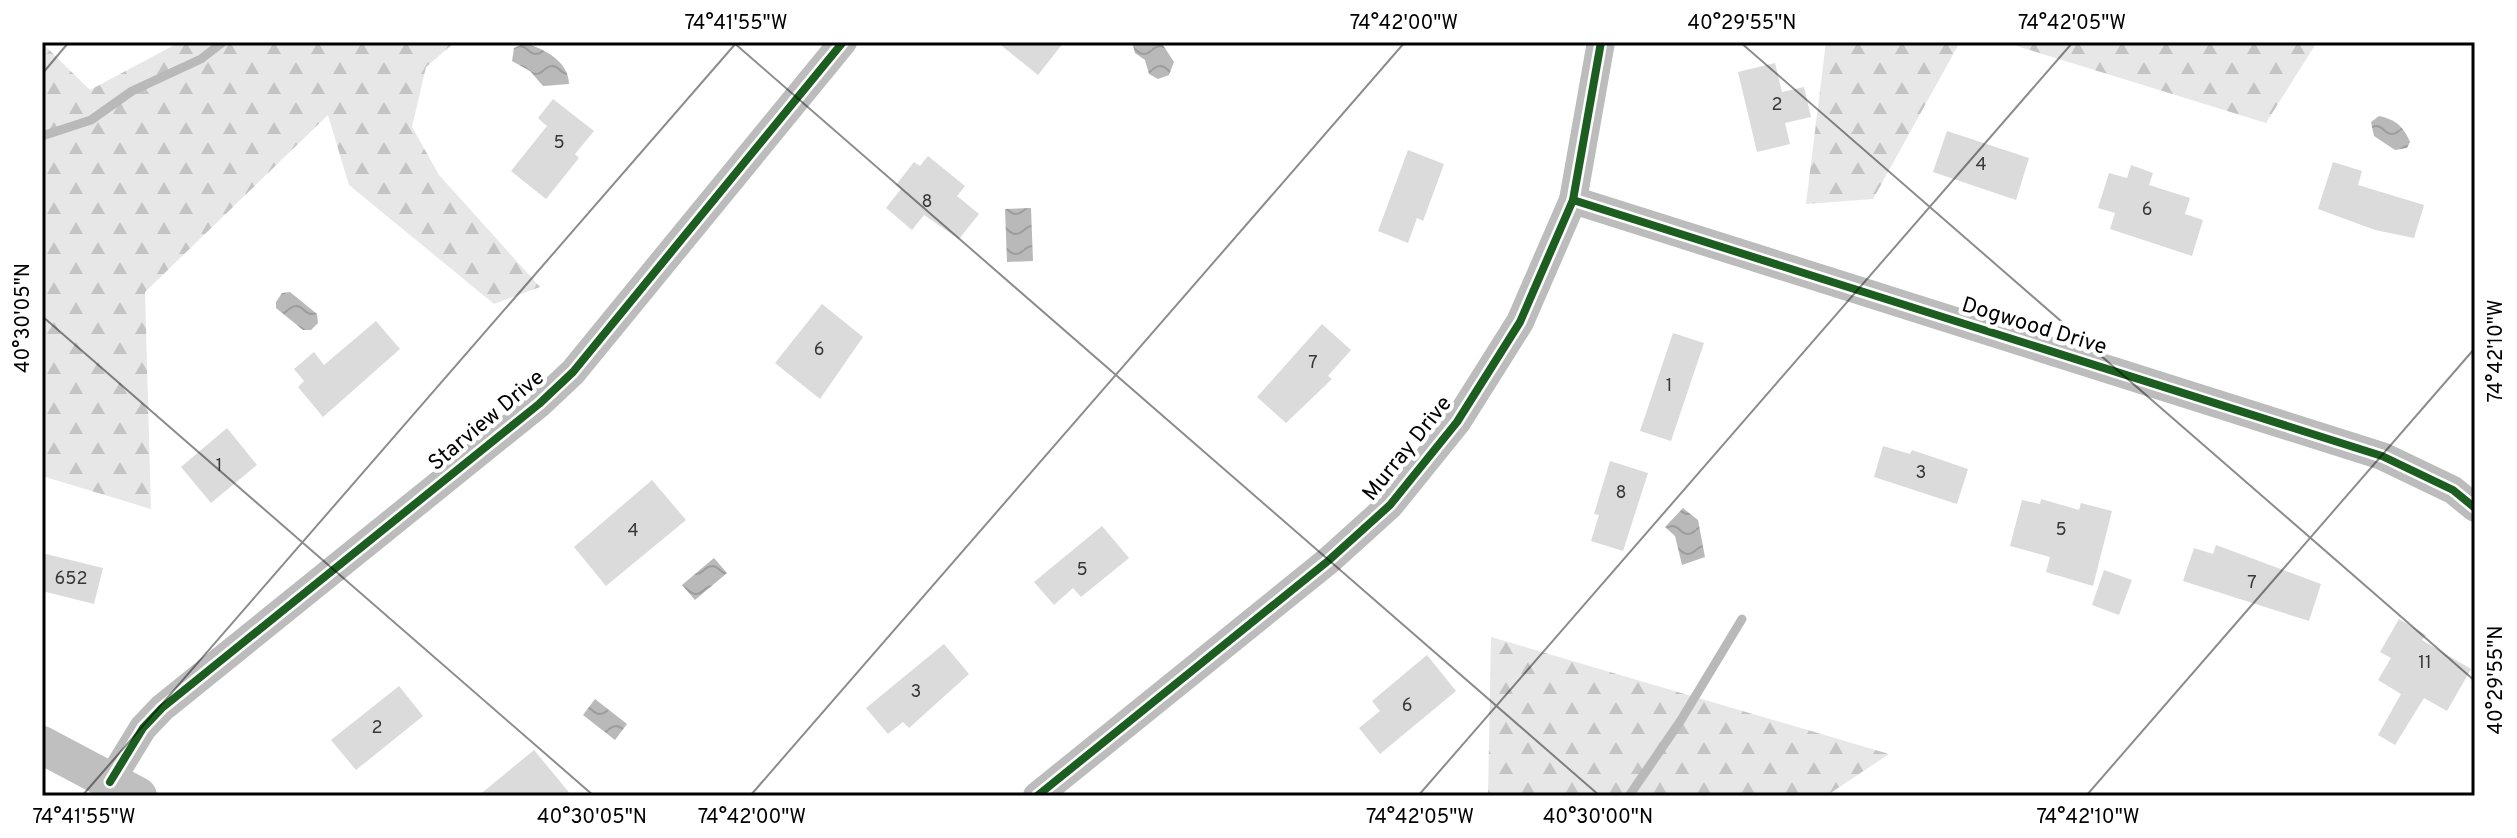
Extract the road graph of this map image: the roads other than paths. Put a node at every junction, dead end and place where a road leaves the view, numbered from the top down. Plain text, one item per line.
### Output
1 (843, 42) edge
2 (1601, 42) edge
3 (1573, 200) junction
4 (2475, 508) edge
5 (42, 745) edge
6 (124, 789) edge
7 (1037, 796) edge

1 - 6 street, Starview Drive
2 - 3 street, Murray Drive
3 - 4 street, Dogwood Drive
3 - 7 street, Murray Drive
5 - 6 main road

